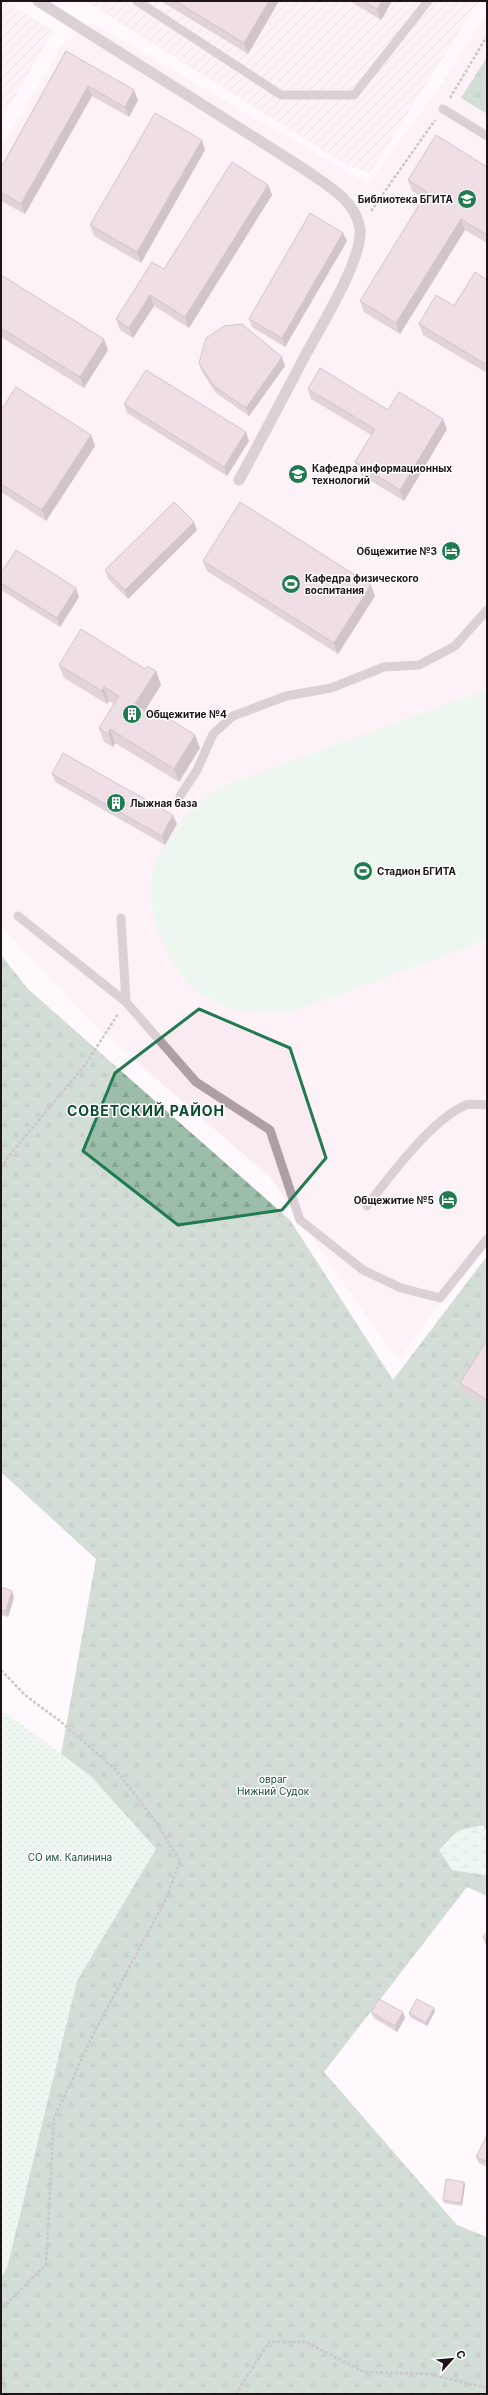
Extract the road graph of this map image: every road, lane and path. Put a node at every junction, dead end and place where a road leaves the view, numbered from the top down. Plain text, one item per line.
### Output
1 (38, 1) edge
2 (137, 1) edge
3 (428, 1) edge
4 (487, 36) edge
5 (442, 109) junction
6 (487, 136) edge
7 (360, 228) junction
8 (239, 480) dead end
9 (487, 610) edge
10 (180, 796) dead end
11 (18, 916) dead end
12 (121, 918) dead end
13 (126, 1002) junction
14 (487, 1105) edge
15 (1, 1168) edge
16 (367, 1206) dead end
17 (487, 1239) edge
18 (1, 1670) edge
19 (1, 2310) edge
20 (1, 2372) edge
21 (487, 2388) edge
22 (6, 2394) edge
23 (236, 2394) edge

1 - 7 street
2 - 3 lane
4 - 5 path
5 - 6 lane
5 - 7 path
7 - 8 street
9 - 10 lane
11 - 13 lane
12 - 13 lane
13 - 15 path
13 - 17 lane
14 - 16 lane
18 - 19 path
20 - 22 path
21 - 23 path

